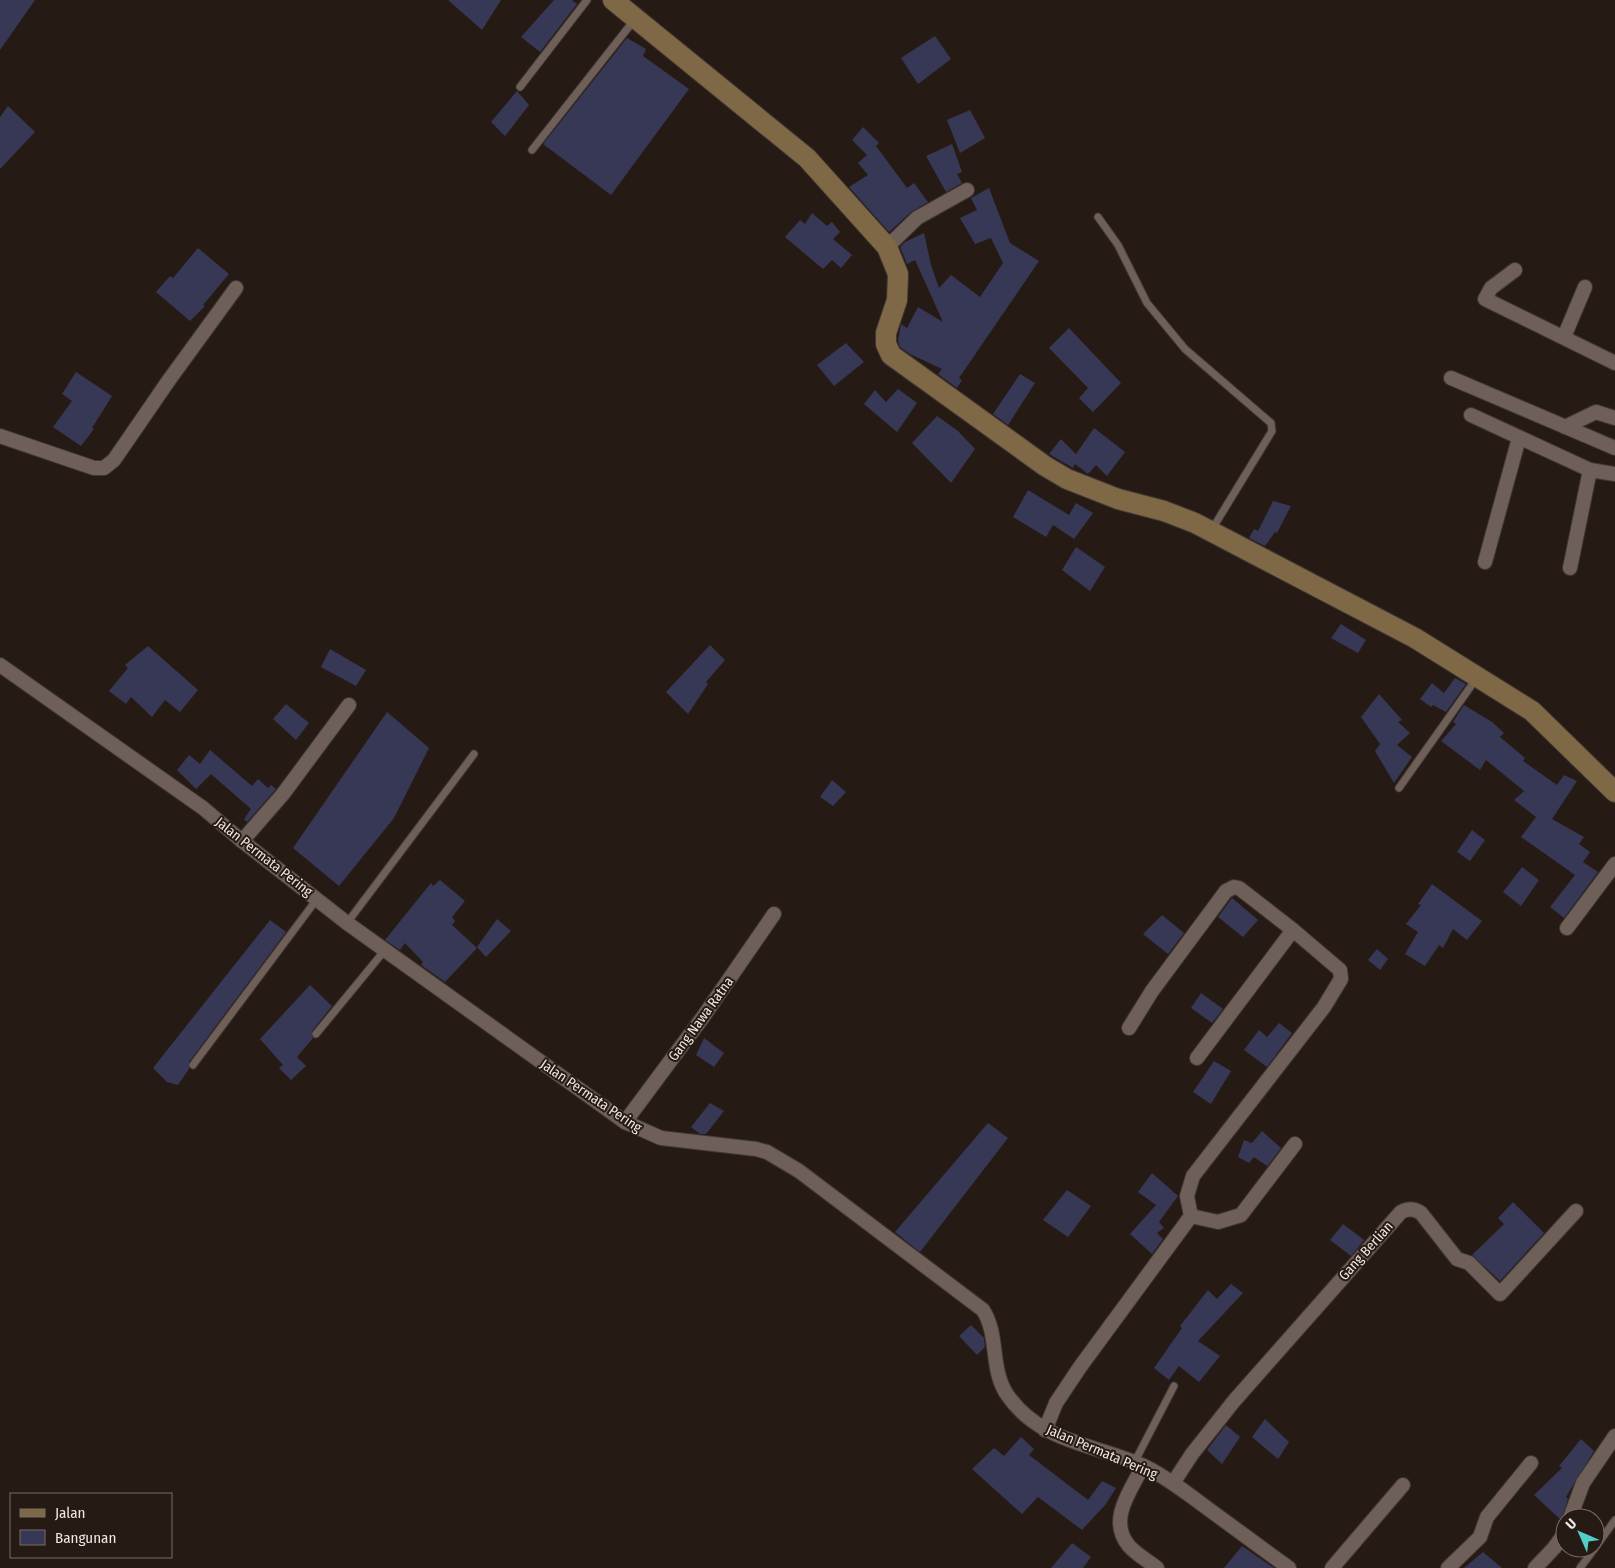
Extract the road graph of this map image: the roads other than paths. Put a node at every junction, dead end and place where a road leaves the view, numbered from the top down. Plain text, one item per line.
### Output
1 (587, 0) edge
2 (613, 0) edge
3 (636, 19) junction
4 (520, 88) dead end
5 (532, 150) dead end
6 (967, 190) dead end
7 (1098, 217) dead end
8 (887, 247) junction
9 (1515, 270) dead end
10 (1585, 287) dead end
11 (236, 288) dead end
12 (1564, 337) junction
13 (1615, 363) edge
14 (1451, 378) dead end
15 (1471, 415) dead end
16 (1615, 418) edge
17 (1565, 427) junction
18 (0, 436) edge
19 (1519, 438) junction
20 (1615, 448) edge
21 (1590, 470) junction
22 (1615, 474) edge
23 (1211, 531) junction
24 (1485, 562) dead end
25 (1570, 568) dead end
26 (0, 665) edge
27 (1478, 677) junction
28 (349, 705) dead end
29 (474, 754) dead end
30 (1399, 788) dead end
31 (1615, 792) edge
32 (242, 841) junction
33 (1615, 864) edge
34 (317, 899) junction
35 (774, 914) dead end
36 (347, 923) junction
37 (1567, 928) dead end
38 (1293, 930) junction
39 (385, 950) junction
40 (1129, 1028) dead end
41 (316, 1034) dead end
42 (1198, 1058) dead end
43 (193, 1065) dead end
44 (624, 1122) junction
45 (1295, 1144) dead end
46 (1576, 1211) dead end
47 (1191, 1216) junction
48 (1174, 1386) dead end
49 (1045, 1430) junction
50 (1615, 1436) edge
51 (1531, 1463) dead end
52 (1139, 1464) junction
53 (1173, 1483) junction
54 (1403, 1485) dead end
55 (1574, 1508) edge
56 (1615, 1520) edge
57 (1605, 1534) edge
58 (1555, 1545) edge
59 (1157, 1568) edge
60 (1289, 1568) edge
61 (1332, 1568) edge
62 (1448, 1568) edge
63 (1535, 1568) edge

1 - 4 lane
2 - 3 street
3 - 5 lane
3 - 8 street
6 - 8 street
7 - 23 lane
8 - 23 street
9 - 12 street
10 - 12 street
11 - 18 street
12 - 13 street
14 - 17 street
15 - 19 street
16 - 17 street
17 - 20 street
19 - 21 street
19 - 24 street
21 - 22 street
21 - 25 street
23 - 27 street
26 - 32 street, Jalan Permata Pering
27 - 30 lane
27 - 31 street
28 - 32 street
29 - 36 lane
32 - 34 street, Jalan Permata Pering
33 - 37 street
34 - 36 street, Jalan Permata Pering
34 - 43 lane
35 - 44 street, Gang Nawa Ratna
36 - 39 street, Jalan Permata Pering
38 - 40 street
38 - 42 street
38 - 47 street
39 - 41 lane
39 - 44 street, Jalan Permata Pering
44 - 49 street, Jalan Permata Pering
45 - 47 street
46 - 53 street, Gang Berlian
47 - 49 street
48 - 52 lane
49 - 52 street, Jalan Permata Pering
50 - 55 street
51 - 62 street
52 - 53 street, Jalan Permata Pering
52 - 59 street
53 - 60 street, Jalan Permata Pering
54 - 61 street
56 - 57 lane
58 - 63 street

